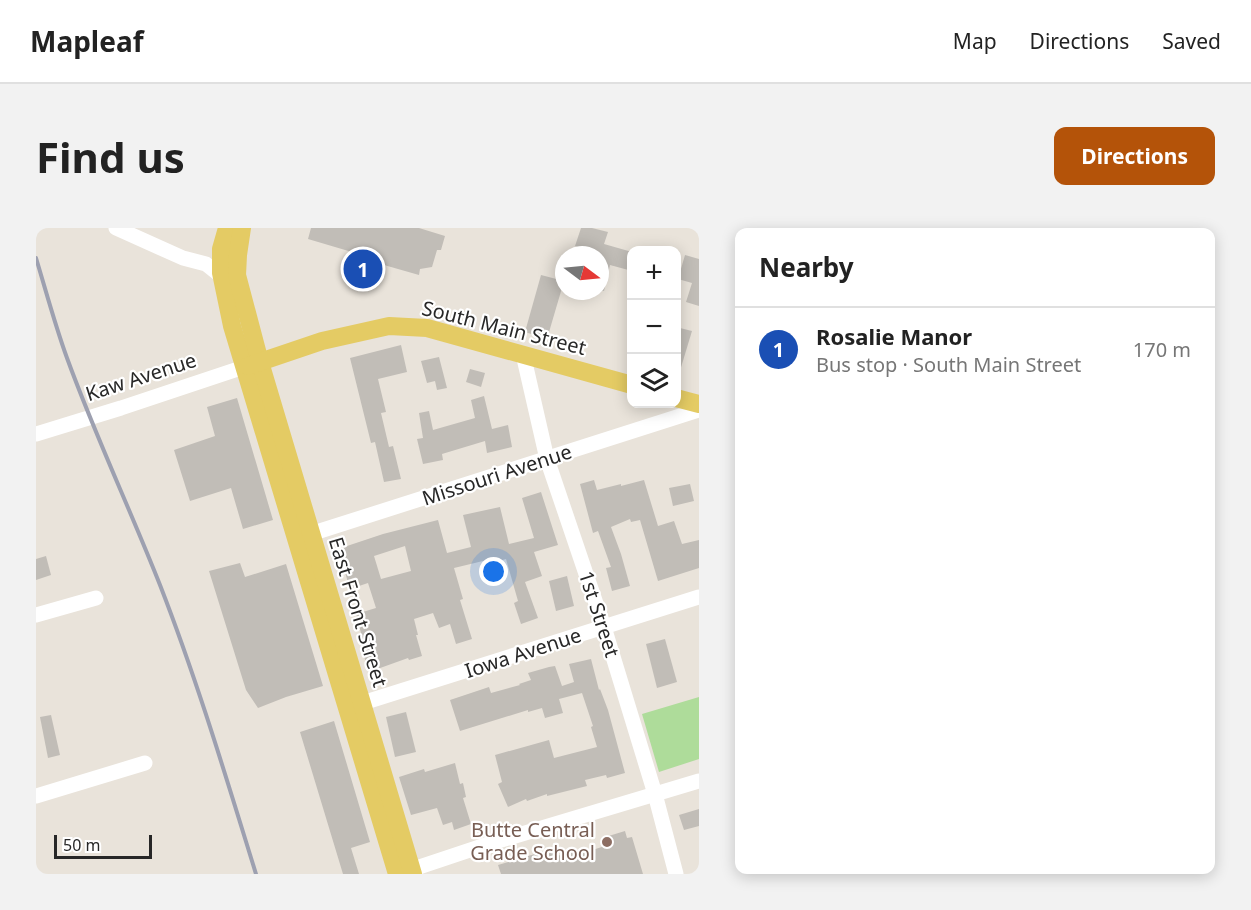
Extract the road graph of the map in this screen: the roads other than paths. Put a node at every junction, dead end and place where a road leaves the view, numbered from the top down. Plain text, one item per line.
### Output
1 (116, 228) edge
2 (227, 228) edge
3 (242, 228) edge
4 (229, 276) junction
5 (523, 354) junction
6 (252, 365) junction
7 (627, 384) edge
8 (681, 399) edge
9 (699, 404) edge
10 (699, 410) edge
11 (36, 434) edge
12 (547, 459) junction
13 (303, 536) junction
14 (699, 597) edge
15 (96, 598) dead end
16 (36, 615) edge
17 (604, 627) junction
18 (354, 706) junction
19 (145, 763) dead end
20 (699, 782) edge
21 (655, 794) junction
22 (36, 796) edge
23 (405, 873) edge
24 (676, 874) edge

1 - 4 street
2 - 4 main road
3 - 4 main road
4 - 6 main road, East Front Street
5 - 6 main road, South Main Street
5 - 7 main road, South Main Street
5 - 12 street, 1st Street
6 - 11 street, Kaw Avenue
6 - 13 main road, East Front Street
8 - 9 main road
10 - 12 street, Missouri Avenue
12 - 13 street, Missouri Avenue
12 - 17 street, 1st Street
13 - 18 main road, East Front Street
14 - 17 street, Iowa Avenue
15 - 16 street
17 - 18 street, Iowa Avenue
17 - 21 street, 1st Street
18 - 23 main road, East Front Street
19 - 22 street
20 - 21 street
21 - 23 street
21 - 24 street, 1st Street

